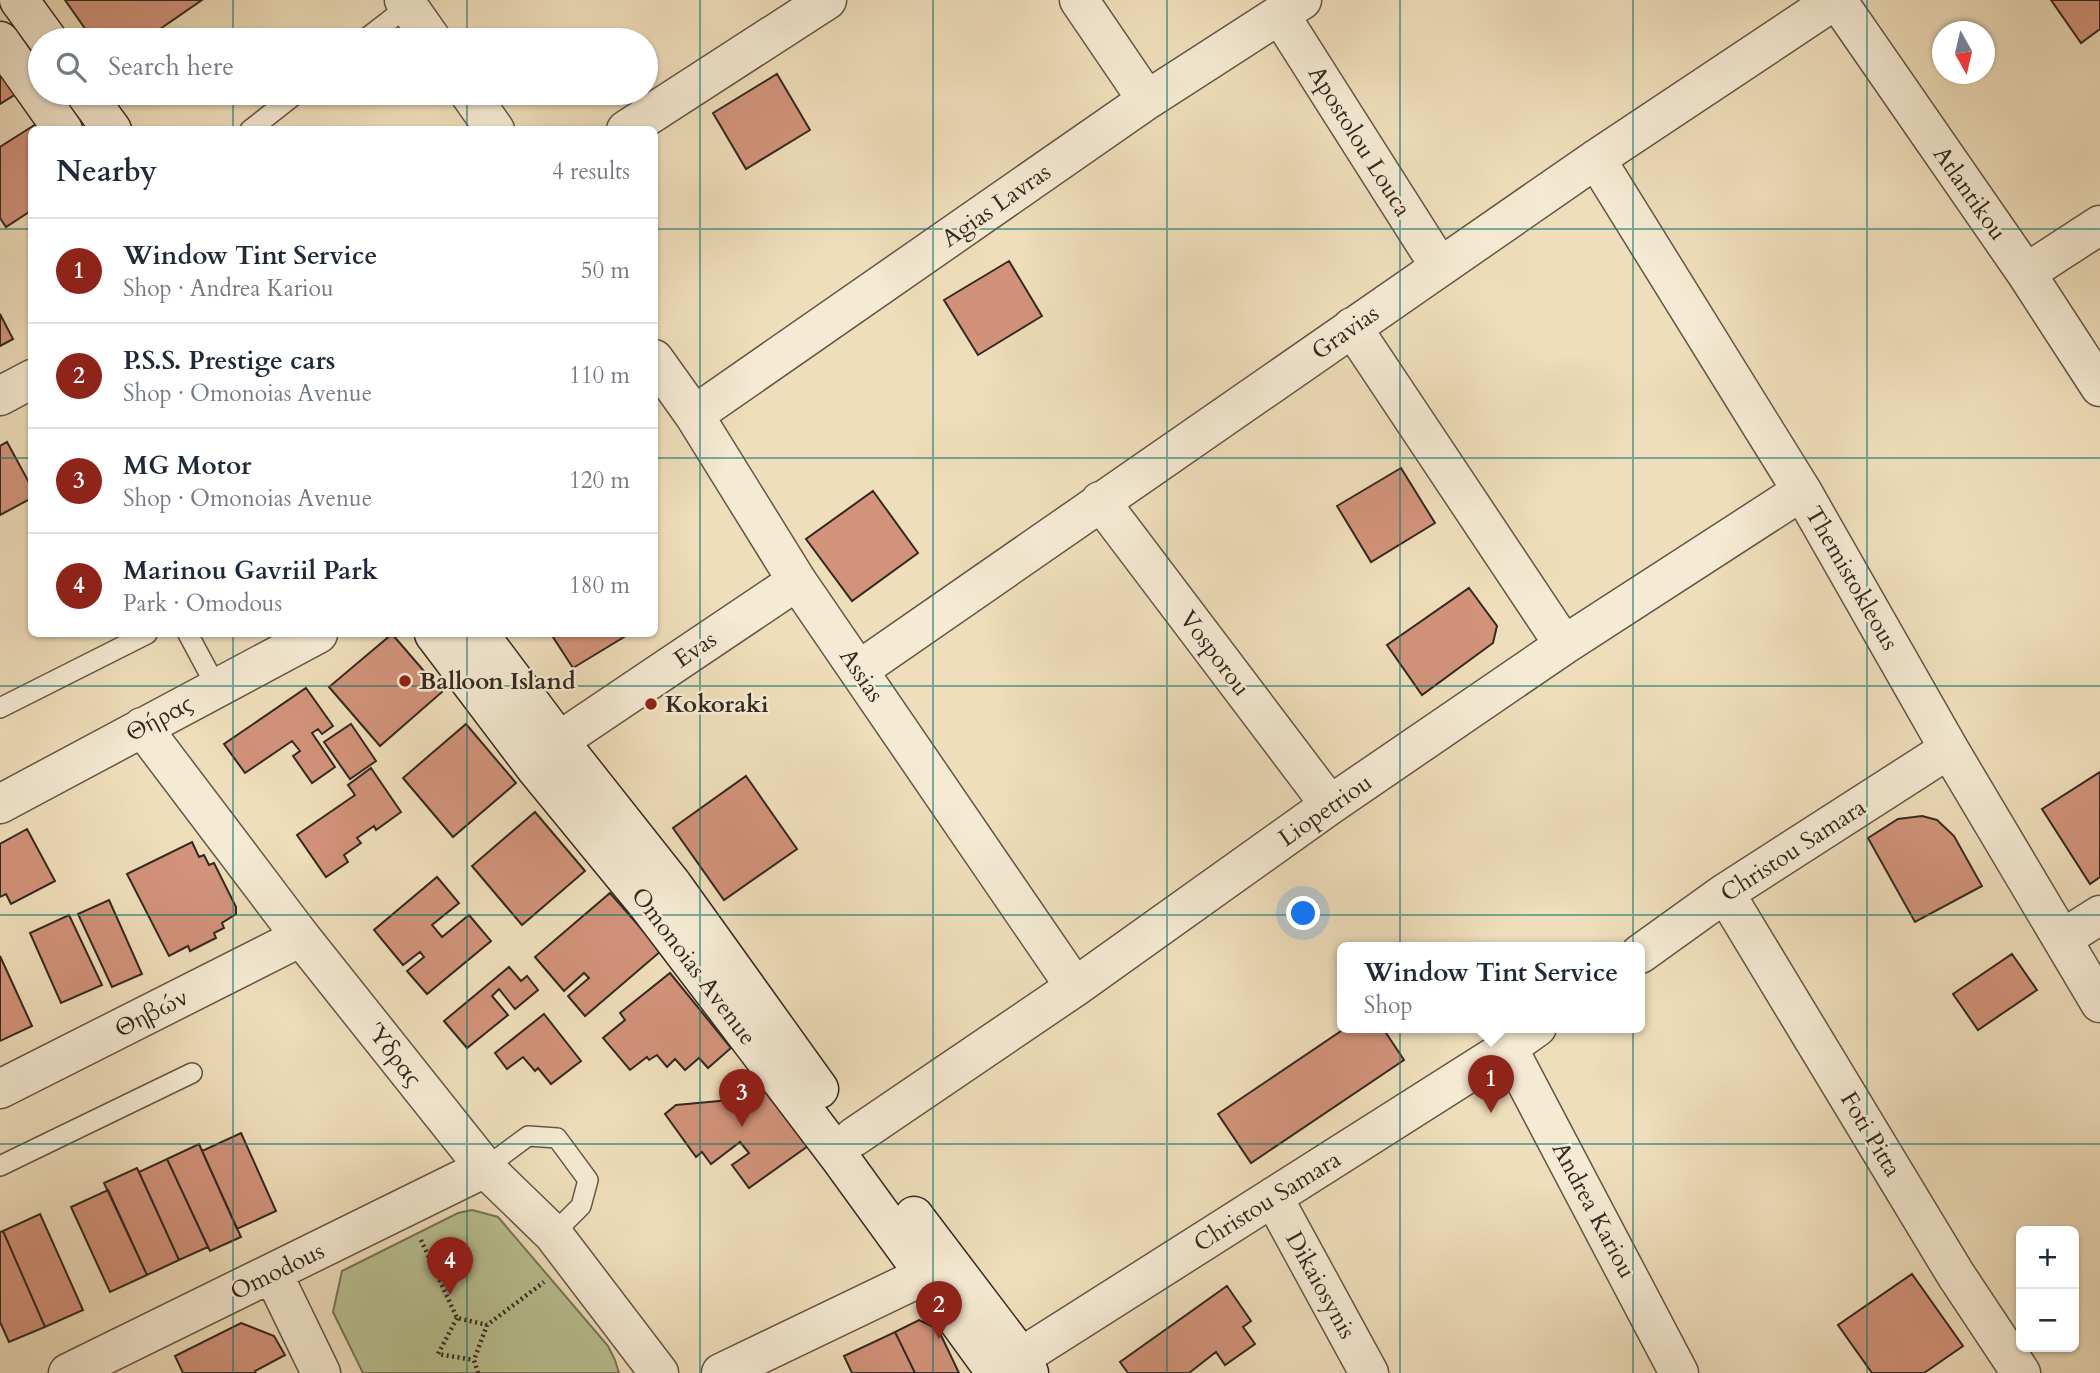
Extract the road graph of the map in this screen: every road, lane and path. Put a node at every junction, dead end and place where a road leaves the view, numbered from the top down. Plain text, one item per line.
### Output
1 (19, 0) edge
2 (827, 0) edge
3 (1079, 0) edge
4 (1836, 0) edge
5 (406, 3) edge
6 (1291, 7) edge
7 (39, 28) edge
8 (378, 28) edge
9 (424, 28) edge
10 (0, 41) edge
11 (28, 81) edge
12 (1147, 100) junction
13 (45, 105) edge
14 (93, 105) edge
15 (282, 105) edge
16 (477, 105) edge
17 (60, 126) edge
18 (108, 126) edge
19 (255, 126) edge
20 (492, 126) edge
21 (632, 126) edge
22 (1596, 159) junction
23 (2100, 225) edge
24 (1440, 267) junction
25 (2026, 273) junction
26 (1352, 327) junction
27 (658, 365) edge
28 (28, 381) edge
29 (2100, 387) edge
30 (0, 396) edge
31 (694, 415) junction
32 (1802, 491) junction
33 (1100, 501) junction
34 (797, 581) junction
35 (141, 637) edge
36 (190, 637) edge
37 (312, 637) edge
38 (436, 637) edge
39 (481, 637) edge
40 (1564, 645) junction
41 (859, 670) junction
42 (216, 688) junction
43 (0, 708) edge
44 (142, 727) junction
45 (559, 741) junction
46 (1950, 749) junction
47 (0, 804) edge
48 (1330, 805) junction
49 (1724, 893) junction
50 (2100, 915) edge
51 (302, 937) junction
52 (2062, 939) junction
53 (1645, 950) edge
54 (1075, 987) junction
55 (2100, 1003) edge
56 (1522, 1037) edge
57 (192, 1073) dead end
58 (0, 1089) edge
59 (854, 1137) junction
60 (0, 1166) edge
61 (485, 1168) junction
62 (1273, 1197) junction
63 (406, 1208) junction
64 (564, 1248) junction
65 (273, 1274) junction
66 (925, 1275) junction
67 (457, 1318) junction
68 (487, 1325) junction
69 (474, 1360) junction
70 (1011, 1369) edge
71 (68, 1373) edge
72 (321, 1373) edge
73 (478, 1373) edge
74 (659, 1373) edge
75 (721, 1373) edge
76 (1369, 1373) edge
77 (1679, 1373) edge
78 (2021, 1373) edge

1 - 7 street
2 - 21 street
3 - 12 street
4 - 22 street, Gravias
4 - 25 street, Atlantikou
5 - 8 lane
5 - 9 street
6 - 12 street, Agias Lavras
6 - 24 street, Apostolou Louca
10 - 11 street
12 - 31 street, Agias Lavras
13 - 17 street
14 - 18 street
15 - 19 lane
16 - 20 street
22 - 24 street, Gravias
22 - 32 street, Themistokleous
23 - 25 street
24 - 26 street, Gravias
25 - 29 street, Atlantikou
26 - 33 street, Gravias
26 - 40 street
27 - 31 street, Assias
28 - 30 street
31 - 34 street, Assias
32 - 40 street, Liopetriou
32 - 46 street, Themistokleous
33 - 41 street, Gravias
33 - 48 street, Vosporou
34 - 41 street, Assias
34 - 45 street, Evas
35 - 43 lane
36 - 42 lane
37 - 42 street, Θήρας
38 - 66 street, Omonoias Avenue
39 - 45 street, Omonoias Avenue
40 - 48 street, Liopetriou
41 - 54 street, Assias
42 - 44 street, Θήρας
44 - 47 street, Θήρας
44 - 51 street, Ύδρας
45 - 59 street, Omonoias Avenue
46 - 49 street, Christou Samara
46 - 52 street, Themistokleous
48 - 54 street, Liopetriou
49 - 53 street, Christou Samara
49 - 78 street, Foti Pitta
50 - 52 street
51 - 58 street, Θηβών
51 - 61 street, Ύδρας
52 - 55 street, Themistokleous
54 - 59 street, Liopetriou
56 - 62 street, Christou Samara
56 - 77 street, Andrea Kariou
57 - 60 lane
59 - 70 street, Omonoias Avenue
61 - 63 street, Omodous
61 - 64 street, Ύδρας
61 - 64 lane
62 - 70 street, Christou Samara
62 - 76 street, Dikaiosynis
63 - 65 street, Omodous
63 - 67 path
64 - 68 path
64 - 74 street, Ύδρας
65 - 71 street, Omodous
65 - 72 street
66 - 70 street, Omonoias Avenue
66 - 75 street
67 - 68 path
67 - 69 path
68 - 69 path
69 - 73 path

